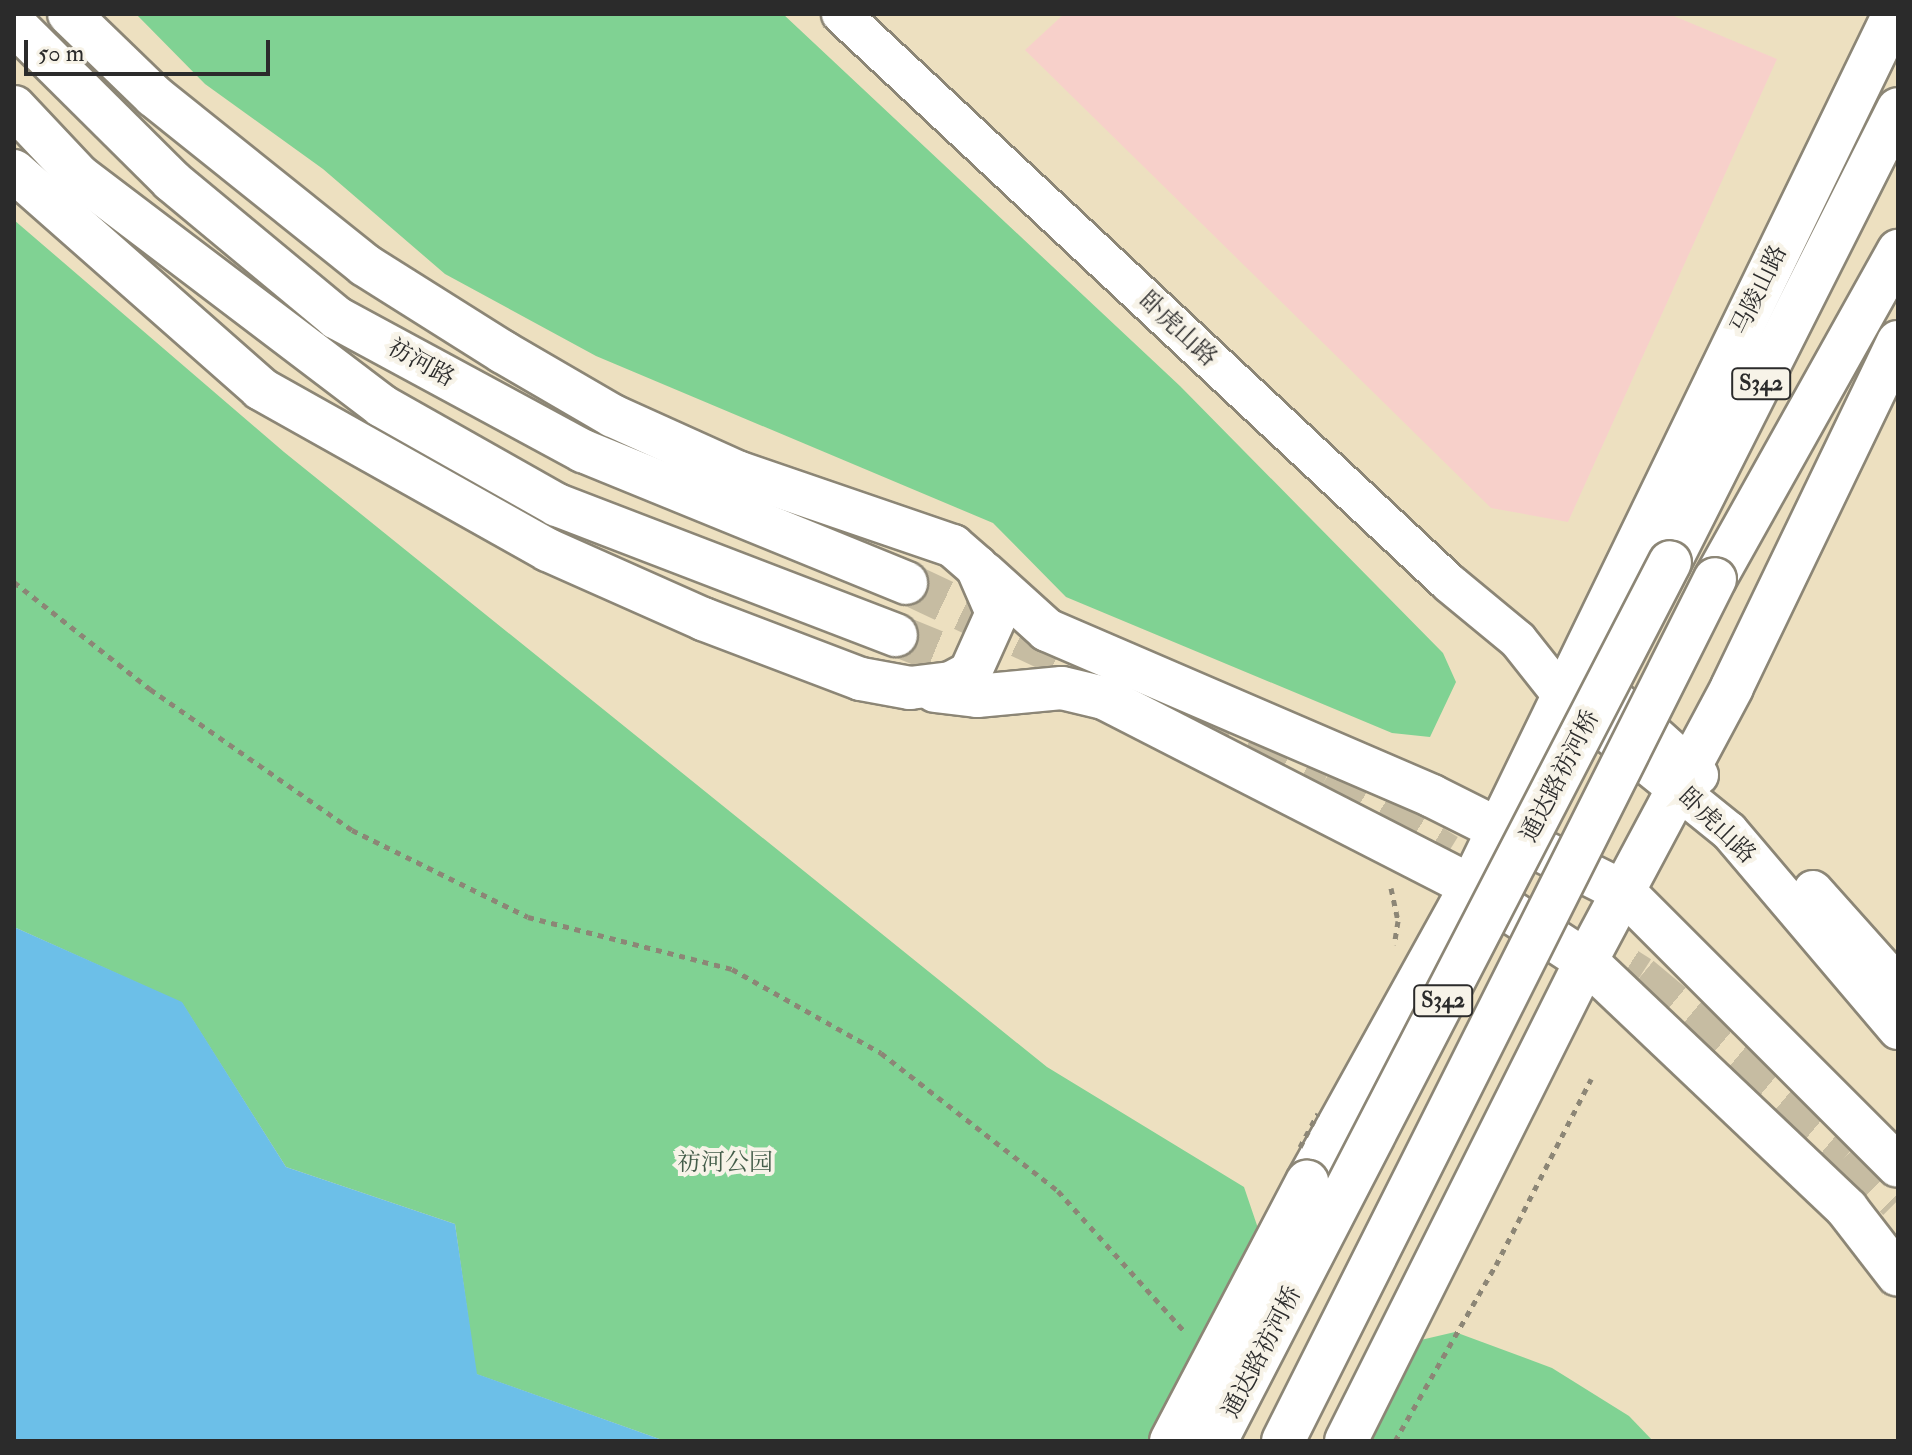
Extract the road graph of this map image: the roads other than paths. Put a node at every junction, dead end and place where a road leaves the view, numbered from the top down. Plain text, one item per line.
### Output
1 (69, 14) edge
2 (841, 14) edge
3 (1894, 14) edge
4 (14, 24) edge
5 (14, 107) edge
6 (1898, 109) edge
7 (14, 171) edge
8 (1898, 251) edge
9 (1898, 342) edge
10 (977, 567) junction
11 (906, 583) tunnel mouth
12 (896, 635) tunnel mouth
13 (1572, 682) junction
14 (910, 688) junction
15 (1682, 776) junction
16 (1498, 826) junction
17 (1471, 886) junction
18 (1624, 892) junction
19 (1586, 961) junction
20 (1898, 985) edge
21 (1898, 1030) edge
22 (1898, 1166) edge
23 (1898, 1275) edge
24 (1171, 1441) edge
25 (1216, 1441) edge
26 (1283, 1441) edge
27 (1346, 1441) edge

1 - 10 main road
2 - 13 street, 卧虎山路
3 - 13 main road, 马陵山路
4 - 11 main road, 祊河路
5 - 12 main road
6 - 25 main road, 通达路祊河桥 / S342, bridge
7 - 14 main road
8 - 26 main road, 通达路祊河桥 / S342, bridge
9 - 15 main road
10 - 14 main road
10 - 16 main road
13 - 15 street, 卧虎山路
13 - 16 main road, 马陵山路
14 - 17 main road
15 - 18 main road
15 - 20 street, 卧虎山路
15 - 21 street, 卧虎山路
16 - 17 main road, 马陵山路
16 - 18 main road
17 - 19 main road
17 - 24 main road, 马陵山路, bridge
18 - 19 main road
18 - 22 main road
19 - 23 main road
19 - 27 main road

